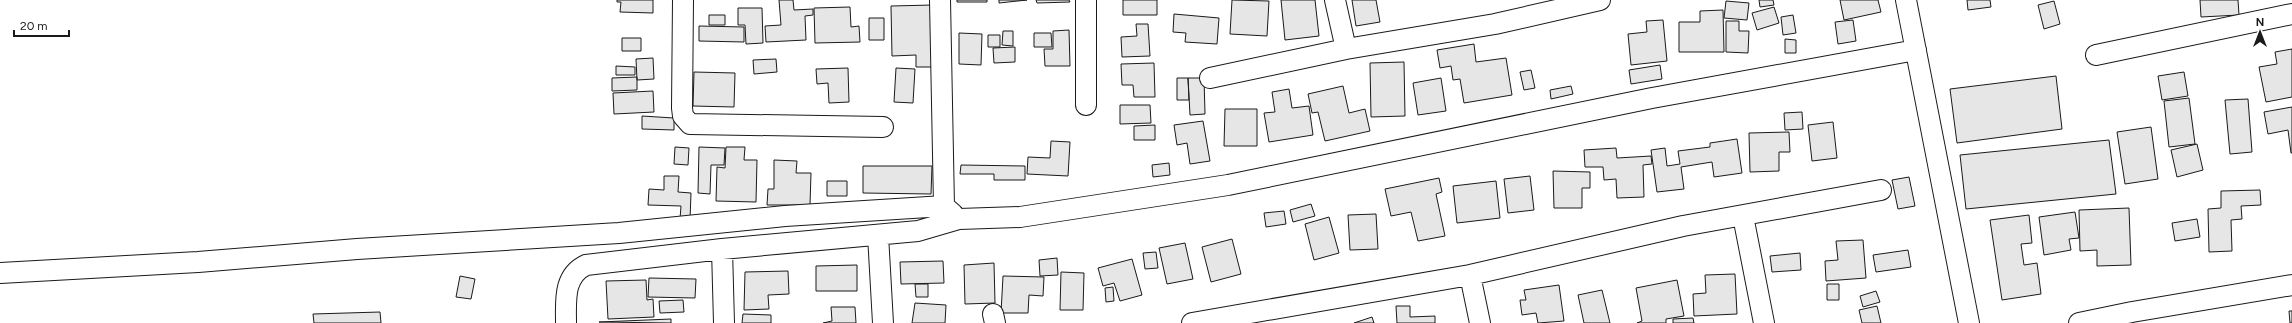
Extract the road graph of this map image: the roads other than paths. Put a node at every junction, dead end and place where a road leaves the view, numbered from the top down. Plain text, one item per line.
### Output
1 (683, 0) edge
2 (940, 0) edge
3 (1086, 0) edge
4 (1335, 0) edge
5 (1600, 0) edge
6 (1906, 0) edge
7 (2292, 14) edge
8 (1346, 49) junction
9 (1916, 50) junction
10 (2096, 55) dead end
11 (1210, 78) dead end
12 (1086, 105) dead end
13 (883, 127) dead end
14 (1881, 190) dead end
15 (944, 206) junction
16 (1743, 216) junction
17 (959, 219) junction
18 (878, 235) junction
19 (722, 249) junction
20 (0, 273) edge
21 (1470, 275) junction
22 (2292, 285) edge
23 (566, 323) edge
24 (724, 323) edge
25 (883, 323) edge
26 (1192, 323) edge
27 (1480, 323) edge
28 (1764, 323) edge
29 (1969, 323) edge
30 (2079, 323) edge

1 - 13 street
2 - 15 street
3 - 12 street
4 - 8 street
5 - 8 street
6 - 9 street
7 - 10 street
8 - 11 street
9 - 17 street
9 - 29 street
14 - 16 street
15 - 17 street
15 - 20 street
16 - 21 street
16 - 28 street
17 - 18 street
18 - 19 street
18 - 25 street
19 - 23 street
19 - 24 street
21 - 26 street
21 - 27 street
22 - 30 street

